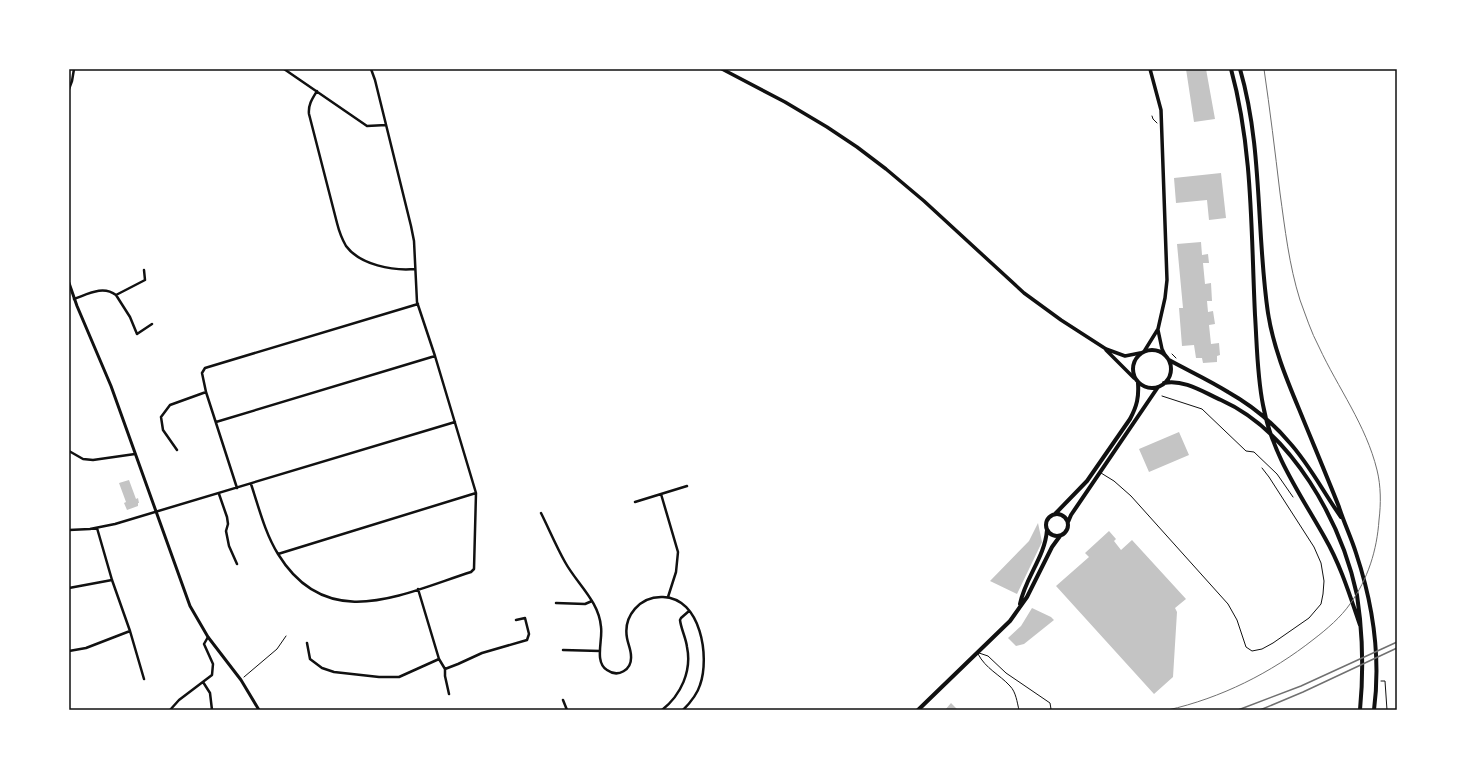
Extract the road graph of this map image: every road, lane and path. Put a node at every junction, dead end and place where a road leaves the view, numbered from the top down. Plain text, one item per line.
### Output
1 (74, 69) edge
2 (284, 69) edge
3 (371, 69) edge
4 (722, 69) edge
5 (1150, 69) edge
6 (1231, 69) edge
7 (1240, 69) edge
8 (69, 88) edge
9 (317, 92) junction
10 (386, 125) junction
11 (415, 269) junction
12 (144, 270) dead end
13 (69, 283) edge
14 (116, 295) junction
15 (74, 299) junction
16 (418, 304) junction
17 (152, 324) dead end
18 (1158, 329) junction
19 (1106, 349) junction
20 (1145, 350) junction
21 (1140, 353) junction
22 (1165, 355) junction
23 (435, 356) junction
24 (1169, 360) junction
25 (1134, 378) junction
26 (1138, 383) junction
27 (1164, 384) junction
28 (1158, 387) junction
29 (206, 392) junction
30 (1162, 396) dead end
31 (216, 422) junction
32 (455, 422) junction
33 (177, 450) dead end
34 (69, 451) edge
35 (135, 454) junction
36 (1262, 468) dead end
37 (1101, 472) junction
38 (251, 484) junction
39 (687, 486) dead end
40 (237, 488) junction
41 (476, 493) junction
42 (219, 494) junction
43 (661, 494) junction
44 (1293, 496) dead end
45 (635, 502) dead end
46 (157, 512) junction
47 (541, 512) dead end
48 (1055, 514) junction
49 (1343, 521) junction
50 (1068, 522) junction
51 (97, 528) junction
52 (69, 530) edge
53 (1047, 530) junction
54 (1060, 536) junction
55 (278, 554) junction
56 (237, 564) dead end
57 (112, 580) junction
58 (69, 588) edge
59 (418, 589) junction
60 (668, 597) junction
61 (592, 600) junction
62 (556, 604) dead end
63 (1020, 606) junction
64 (689, 611) junction
65 (516, 620) dead end
66 (1360, 625) junction
67 (130, 631) junction
68 (286, 636) dead end
69 (208, 637) junction
70 (307, 643) dead end
71 (563, 650) dead end
72 (69, 651) edge
73 (600, 651) junction
74 (976, 652) junction
75 (439, 659) junction
76 (445, 669) junction
77 (144, 679) dead end
78 (241, 680) junction
79 (1382, 680) dead end
80 (203, 682) junction
81 (450, 694) dead end
82 (562, 700) dead end
83 (170, 710) edge
84 (212, 710) edge
85 (259, 710) edge
86 (567, 710) edge
87 (662, 710) edge
88 (683, 710) edge
89 (918, 710) edge
90 (1019, 710) edge
91 (1046, 710) edge
92 (1360, 710) edge
93 (1374, 710) edge
94 (1387, 710) edge

1 - 8 street
2 - 9 street
3 - 10 street
4 - 19 main road
5 - 18 main road
6 - 66 highway
7 - 49 highway
9 - 10 street
9 - 11 street
10 - 11 street
11 - 16 street
12 - 14 street
13 - 15 street
14 - 15 street
14 - 17 street
15 - 35 street
16 - 23 street
16 - 29 street
18 - 20 main road
18 - 22 main road
19 - 21 main road
19 - 25 main road
20 - 21 highway
20 - 22 highway
21 - 25 highway
22 - 24 highway
23 - 31 street
23 - 32 street
24 - 27 highway
24 - 49 highway
25 - 26 highway
26 - 28 highway
26 - 48 highway
27 - 28 highway
27 - 66 highway
28 - 37 highway
29 - 31 street
29 - 33 street
30 - 44 path
31 - 40 street
32 - 38 street
32 - 41 street
34 - 35 street
35 - 46 street
36 - 37 lane
37 - 50 highway
38 - 40 street
38 - 55 street
39 - 43 street
40 - 42 street
41 - 55 street
41 - 59 street
42 - 46 street
42 - 56 street
43 - 45 street
43 - 60 street
46 - 51 street
46 - 69 street
47 - 61 street
48 - 50 highway
48 - 53 highway
49 - 93 highway
50 - 54 highway
51 - 52 street
51 - 57 street
53 - 54 highway
53 - 63 highway
54 - 63 highway
55 - 59 street
57 - 58 street
57 - 67 street
59 - 75 street
60 - 64 street
60 - 73 street
61 - 62 street
61 - 73 street
63 - 74 highway
64 - 87 street
64 - 88 street
65 - 76 street
66 - 92 highway
67 - 72 street
67 - 77 street
68 - 78 path
69 - 78 street
69 - 80 street
70 - 75 street
71 - 73 street
74 - 89 highway
74 - 90 lane
74 - 91 lane
75 - 76 street
76 - 81 street
78 - 85 street
79 - 94 path
80 - 83 street
80 - 84 street
82 - 86 street

